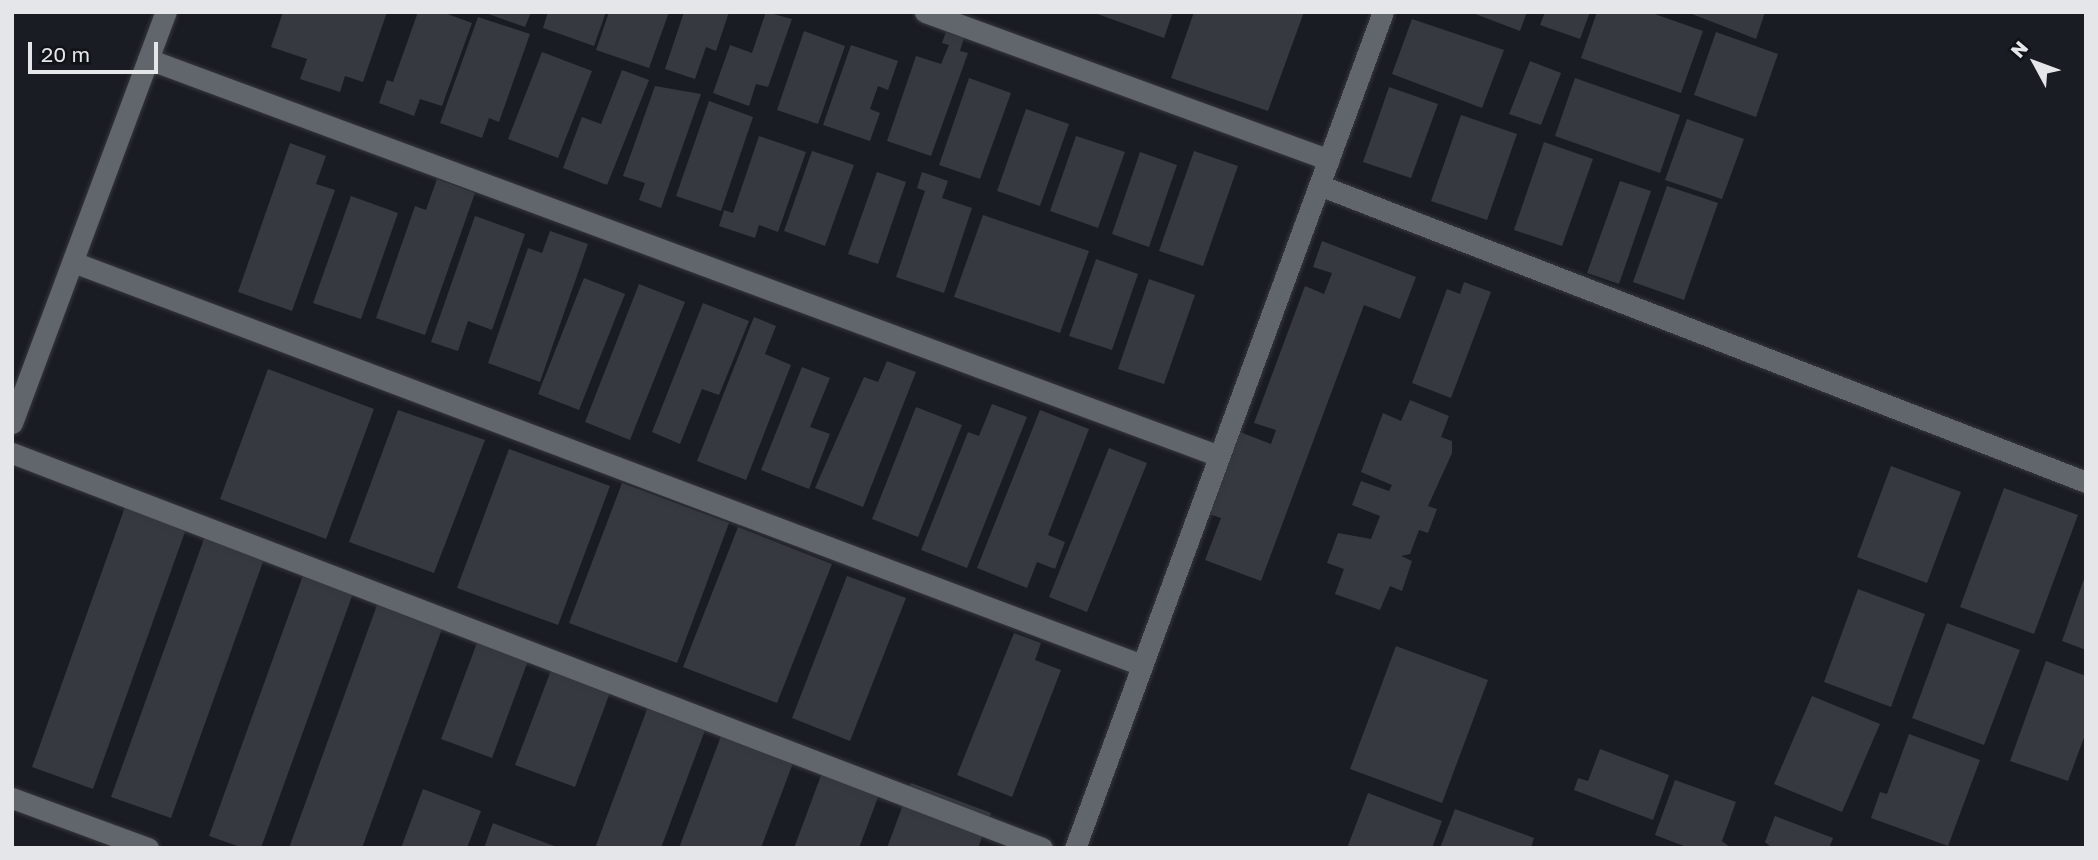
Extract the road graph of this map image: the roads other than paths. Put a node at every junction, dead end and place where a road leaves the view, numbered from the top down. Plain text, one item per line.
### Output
1 (166, 12) edge
2 (925, 12) edge
3 (1383, 12) edge
4 (148, 59) junction
5 (1329, 160) junction
6 (1319, 185) junction
7 (73, 262) junction
8 (12, 423) edge
9 (12, 453) edge
10 (1219, 456) junction
11 (2086, 482) edge
12 (1142, 665) junction
13 (12, 798) edge
14 (148, 848) edge
15 (1042, 848) edge
16 (1074, 848) edge

1 - 4 street
2 - 5 street
3 - 5 street
4 - 7 street
4 - 10 street
5 - 6 street
6 - 10 street
6 - 11 street
7 - 8 street
7 - 12 street
9 - 15 street
10 - 12 street
12 - 16 street
13 - 14 street

